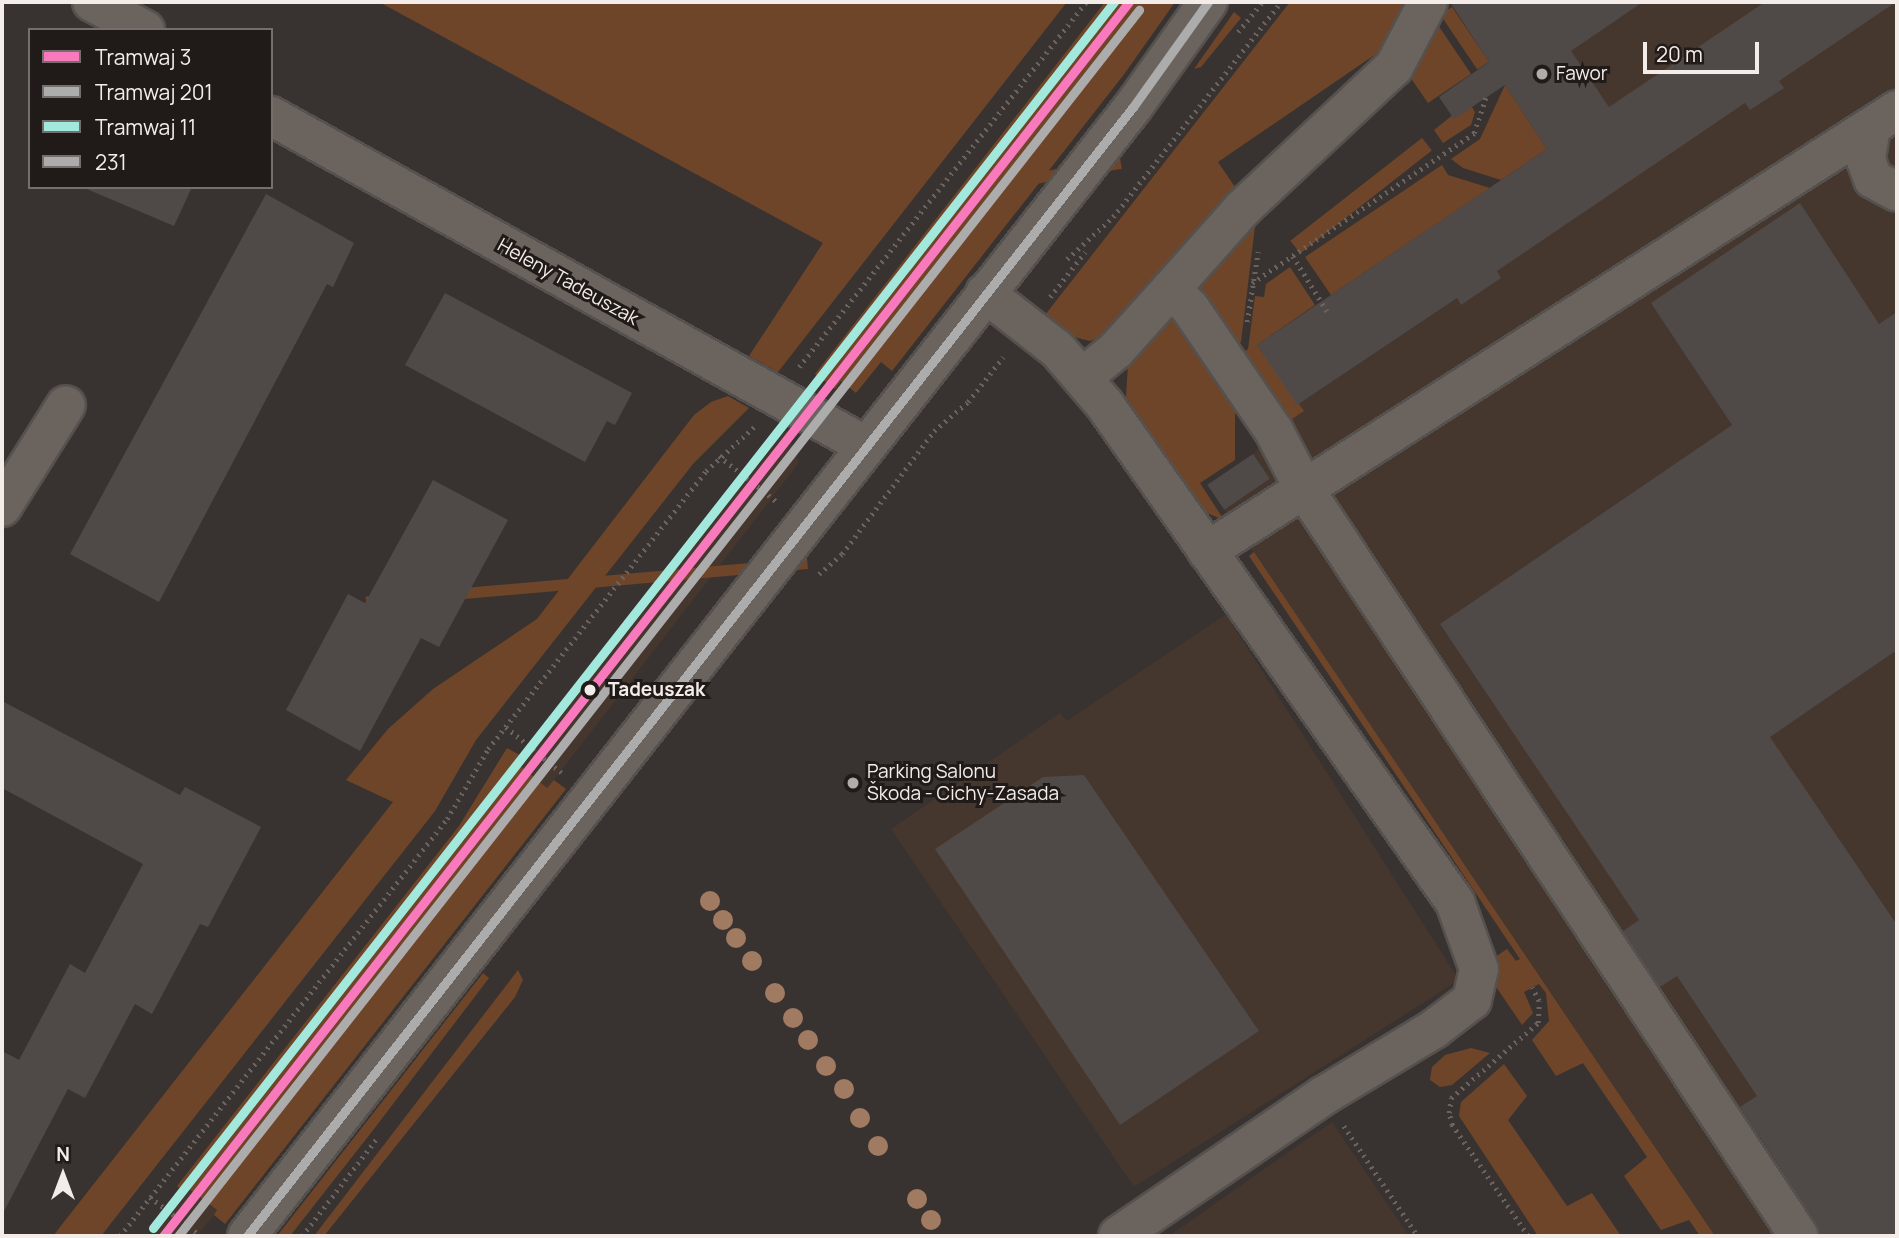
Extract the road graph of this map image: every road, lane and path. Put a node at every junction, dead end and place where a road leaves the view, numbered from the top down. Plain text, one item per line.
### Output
1 (92, 2) edge
2 (1086, 2) edge
3 (1208, 2) edge
4 (1281, 2) edge
5 (1428, 2) edge
6 (141, 28) edge
7 (1487, 94) dead end
8 (273, 117) edge
9 (1884, 118) edge
10 (1897, 192) edge
11 (1261, 238) dead end
12 (1085, 252) dead end
13 (1293, 256) junction
14 (1062, 264) dead end
15 (1252, 284) junction
16 (1171, 289) junction
17 (985, 293) junction
18 (1041, 309) dead end
19 (1327, 311) dead end
20 (1246, 332) dead end
21 (1007, 351) dead end
22 (1083, 377) junction
23 (777, 398) junction
24 (66, 405) dead end
25 (866, 446) junction
26 (1303, 487) junction
27 (2, 507) edge
28 (1207, 551) junction
29 (842, 554) dead end
30 (1532, 988) dead end
31 (1324, 1097) junction
32 (150, 1197) junction
33 (120, 1236) edge
34 (201, 1236) edge
35 (247, 1236) edge
36 (1118, 1236) edge
37 (1418, 1236) edge
38 (1528, 1236) edge
39 (1799, 1236) edge

1 - 6 street
2 - 23 path
3 - 17 street
4 - 14 path
5 - 16 street
7 - 13 path
8 - 23 street, Heleny Tadeuszak
9 - 10 street
9 - 26 street
11 - 15 path
12 - 18 path
13 - 15 path
13 - 19 path
15 - 20 path
16 - 22 street
16 - 26 street
17 - 22 street
17 - 25 street
21 - 29 path
22 - 28 street
23 - 25 street, Heleny Tadeuszak
23 - 32 path
24 - 27 street
25 - 35 street
26 - 28 street
26 - 39 street
28 - 31 street
30 - 38 path
31 - 36 street
31 - 37 path
32 - 33 path
32 - 34 path

